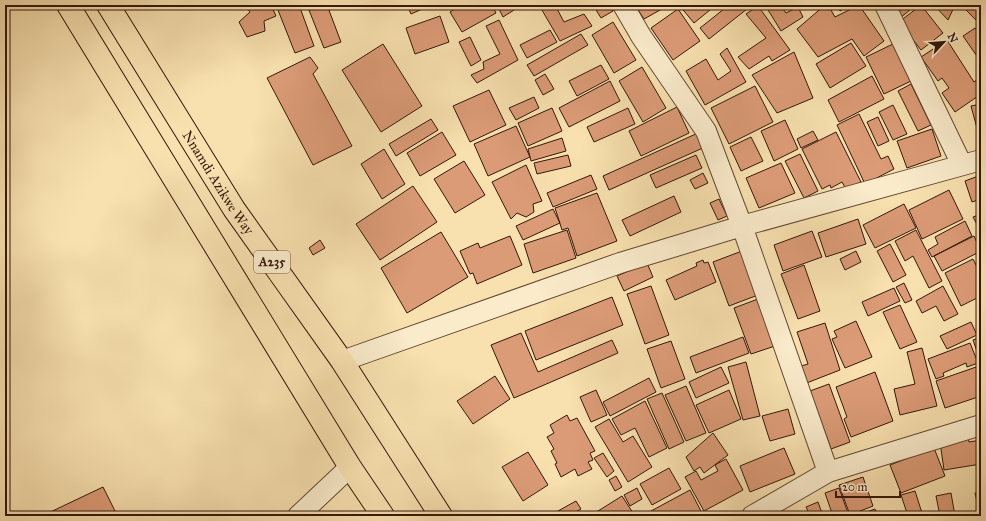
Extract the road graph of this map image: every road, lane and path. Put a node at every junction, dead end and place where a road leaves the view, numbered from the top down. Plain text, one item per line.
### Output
1 (68, 5) edge
2 (108, 5) edge
3 (623, 5) edge
4 (885, 5) edge
5 (972, 163) edge
6 (742, 226) junction
7 (342, 361) junction
8 (981, 425) edge
9 (350, 467) junction
10 (828, 472) junction
11 (298, 516) edge
12 (383, 516) edge
13 (441, 516) edge
14 (752, 516) edge

1 - 9 highway, A235
2 - 7 highway, Nnamdi Azikwe Way / A235
3 - 6 street
4 - 5 street
5 - 6 street
6 - 7 street
6 - 10 street
7 - 13 highway, Nnamdi Azikwe Way / A235
8 - 10 street
9 - 11 street
9 - 12 highway, A235
10 - 14 street

